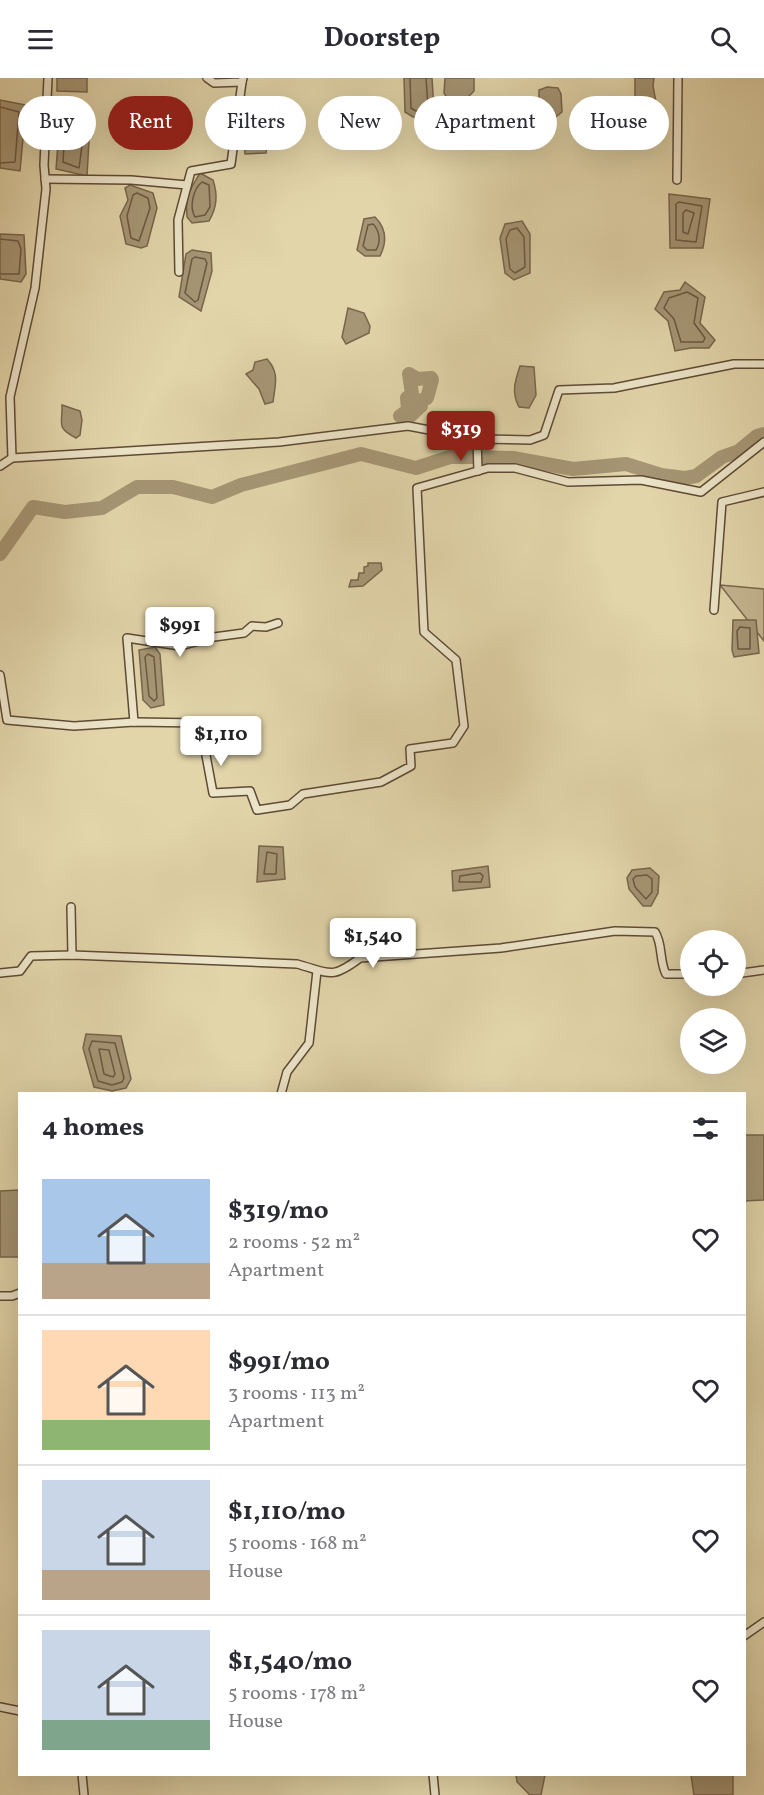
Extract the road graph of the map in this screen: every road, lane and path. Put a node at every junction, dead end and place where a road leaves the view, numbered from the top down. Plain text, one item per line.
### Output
1 (48, 78) edge
2 (207, 78) edge
3 (678, 78) edge
4 (243, 80) edge
5 (45, 179) junction
6 (677, 180) dead end
7 (187, 185) junction
8 (179, 272) dead end
9 (764, 364) edge
10 (477, 439) junction
11 (764, 442) edge
12 (12, 458) junction
13 (0, 466) edge
14 (478, 467) junction
15 (764, 492) edge
16 (714, 610) dead end
17 (278, 623) dead end
18 (0, 675) edge
19 (134, 722) junction
20 (71, 907) dead end
21 (72, 955) junction
22 (764, 970) edge
23 (317, 972) junction
24 (746, 972) edge
25 (0, 973) edge
26 (680, 974) edge
27 (282, 1092) edge
28 (18, 1294) edge
29 (0, 1296) edge
30 (764, 1622) edge
31 (746, 1635) edge
32 (0, 1707) edge
33 (18, 1711) edge
34 (82, 1776) edge
35 (433, 1776) edge
36 (84, 1795) edge
37 (435, 1795) edge

1 - 5 street
2 - 4 street
3 - 6 street
4 - 7 street
5 - 7 street
5 - 12 street
7 - 8 street
9 - 10 street
10 - 12 street
10 - 14 street
11 - 14 street
12 - 13 street
14 - 19 street
15 - 16 street
17 - 19 street
18 - 19 street
20 - 21 street
21 - 23 street
21 - 25 street
22 - 24 street
23 - 26 street
23 - 27 street
28 - 29 street
30 - 31 street
32 - 33 street
34 - 36 street
35 - 37 street

